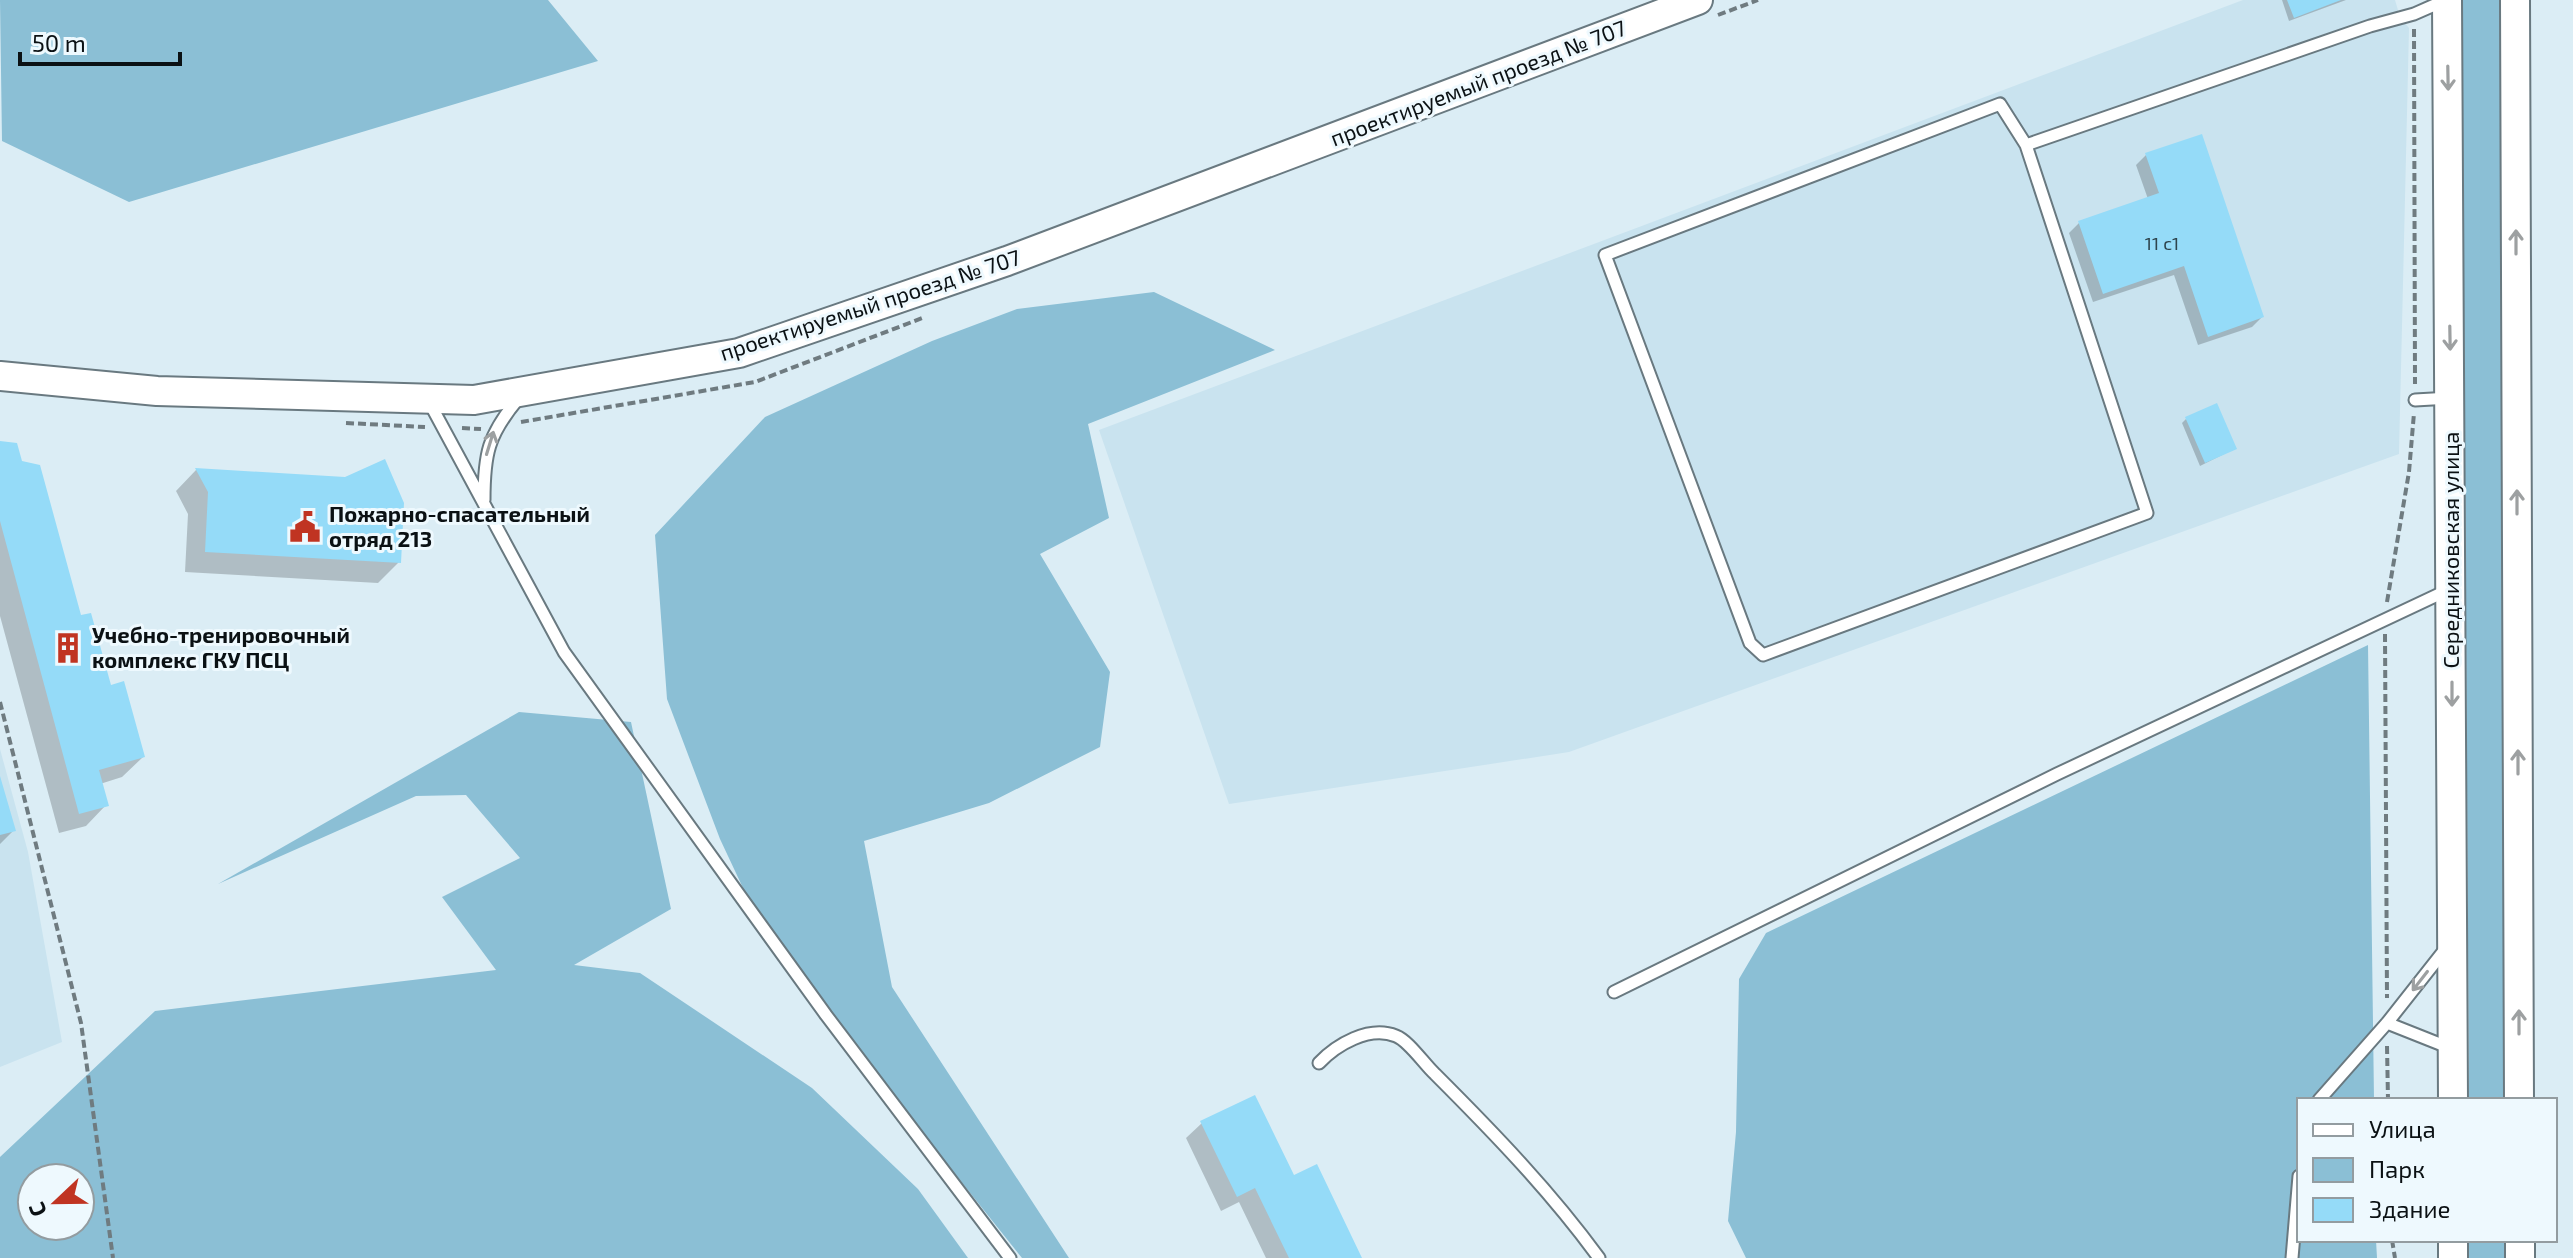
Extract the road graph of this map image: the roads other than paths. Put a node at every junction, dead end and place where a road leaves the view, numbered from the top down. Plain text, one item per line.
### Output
1 (1698, 0) edge
2 (2446, 0) edge
3 (2515, 0) edge
4 (2026, 145) junction
5 (0, 376) edge
6 (524, 391) junction
7 (2450, 398) junction
8 (428, 399) junction
9 (2415, 400) road end
10 (484, 504) junction
11 (2452, 588) junction
12 (2453, 940) junction
13 (1614, 992) dead end
14 (2387, 1023) junction
15 (2453, 1049) junction
16 (1319, 1063) dead end
17 (2321, 1098) edge
18 (2453, 1098) edge
19 (2519, 1098) edge
20 (2297, 1199) edge
21 (1010, 1258) edge
22 (1599, 1258) edge
23 (2292, 1258) edge

1 - 6 street, проектируемый проезд № 707
2 - 4 lane
2 -> 7 street, Середниковская улица
19 -> 3 street
4 - 4 lane
5 - 8 street, проектируемый проезд № 707
6 - 8 street, проектируемый проезд № 707
10 -> 6 lane
7 - 9 lane
7 - 11 street, Середниковская улица
8 - 10 lane
10 - 21 lane
11 -> 12 street, Середниковская улица
11 - 13 lane
12 -> 14 lane
12 - 15 street, Середниковская улица
14 - 15 lane
14 - 17 lane
15 - 18 street, Середниковская улица
16 - 22 lane
20 - 23 lane

